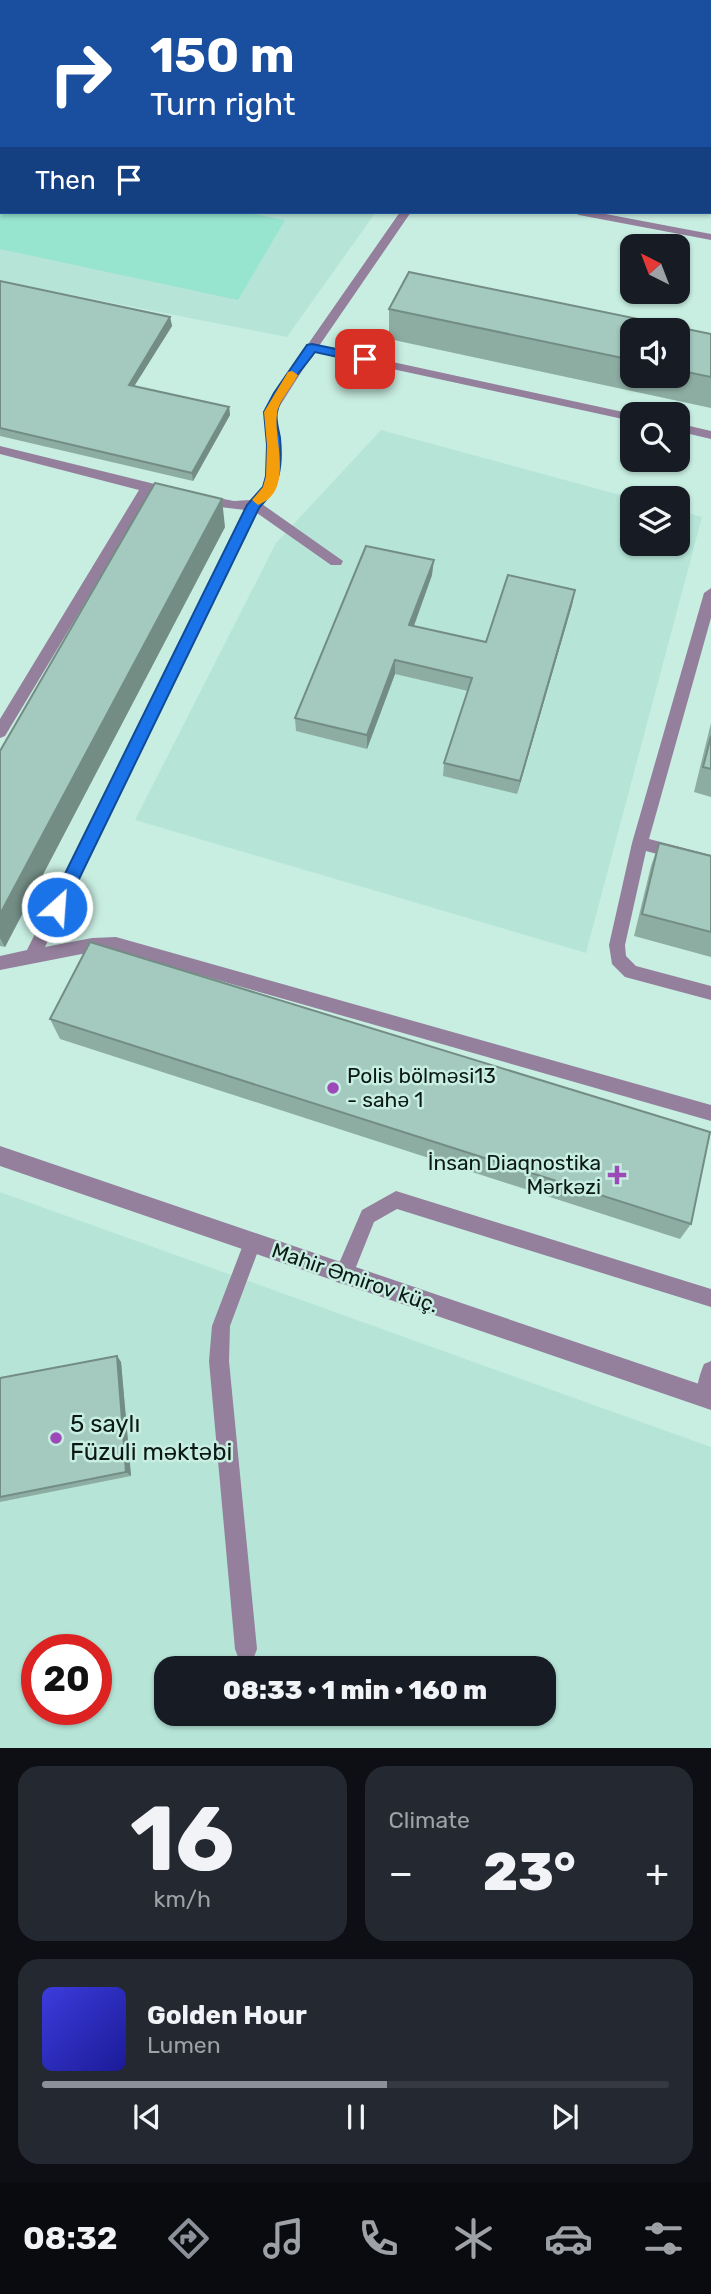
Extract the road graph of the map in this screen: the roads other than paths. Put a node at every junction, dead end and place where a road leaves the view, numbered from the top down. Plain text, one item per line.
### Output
1 (404, 214) edge
2 (590, 214) edge
3 (711, 237) edge
4 (312, 348) junction
5 (620, 414) edge
6 (690, 430) edge
7 (711, 435) edge
8 (0, 450) edge
9 (146, 488) junction
10 (254, 505) junction
11 (336, 561) dead end
12 (711, 593) edge
13 (0, 732) edge
14 (640, 843) junction
15 (711, 862) edge
16 (33, 957) junction
17 (0, 963) edge
18 (711, 993) edge
19 (711, 1113) edge
20 (0, 1156) edge
21 (252, 1243) junction
22 (343, 1275) junction
23 (711, 1298) edge
24 (711, 1371) edge
25 (709, 1398) edge
26 (246, 1649) dead end

1 - 4 lane
2 - 3 lane
4 - 5 lane
4 - 10 lane
6 - 7 lane
8 - 9 lane
9 - 10 lane
9 - 13 lane
10 - 11 lane
10 - 16 lane
12 - 14 lane
14 - 15 lane
14 - 18 lane
16 - 17 lane
16 - 19 lane
20 - 21 street, Mahir Əmirov küç.
21 - 22 street, Mahir Əmirov küç.
21 - 26 lane
22 - 23 lane
22 - 25 street, Mahir Əmirov küç.
24 - 25 lane

